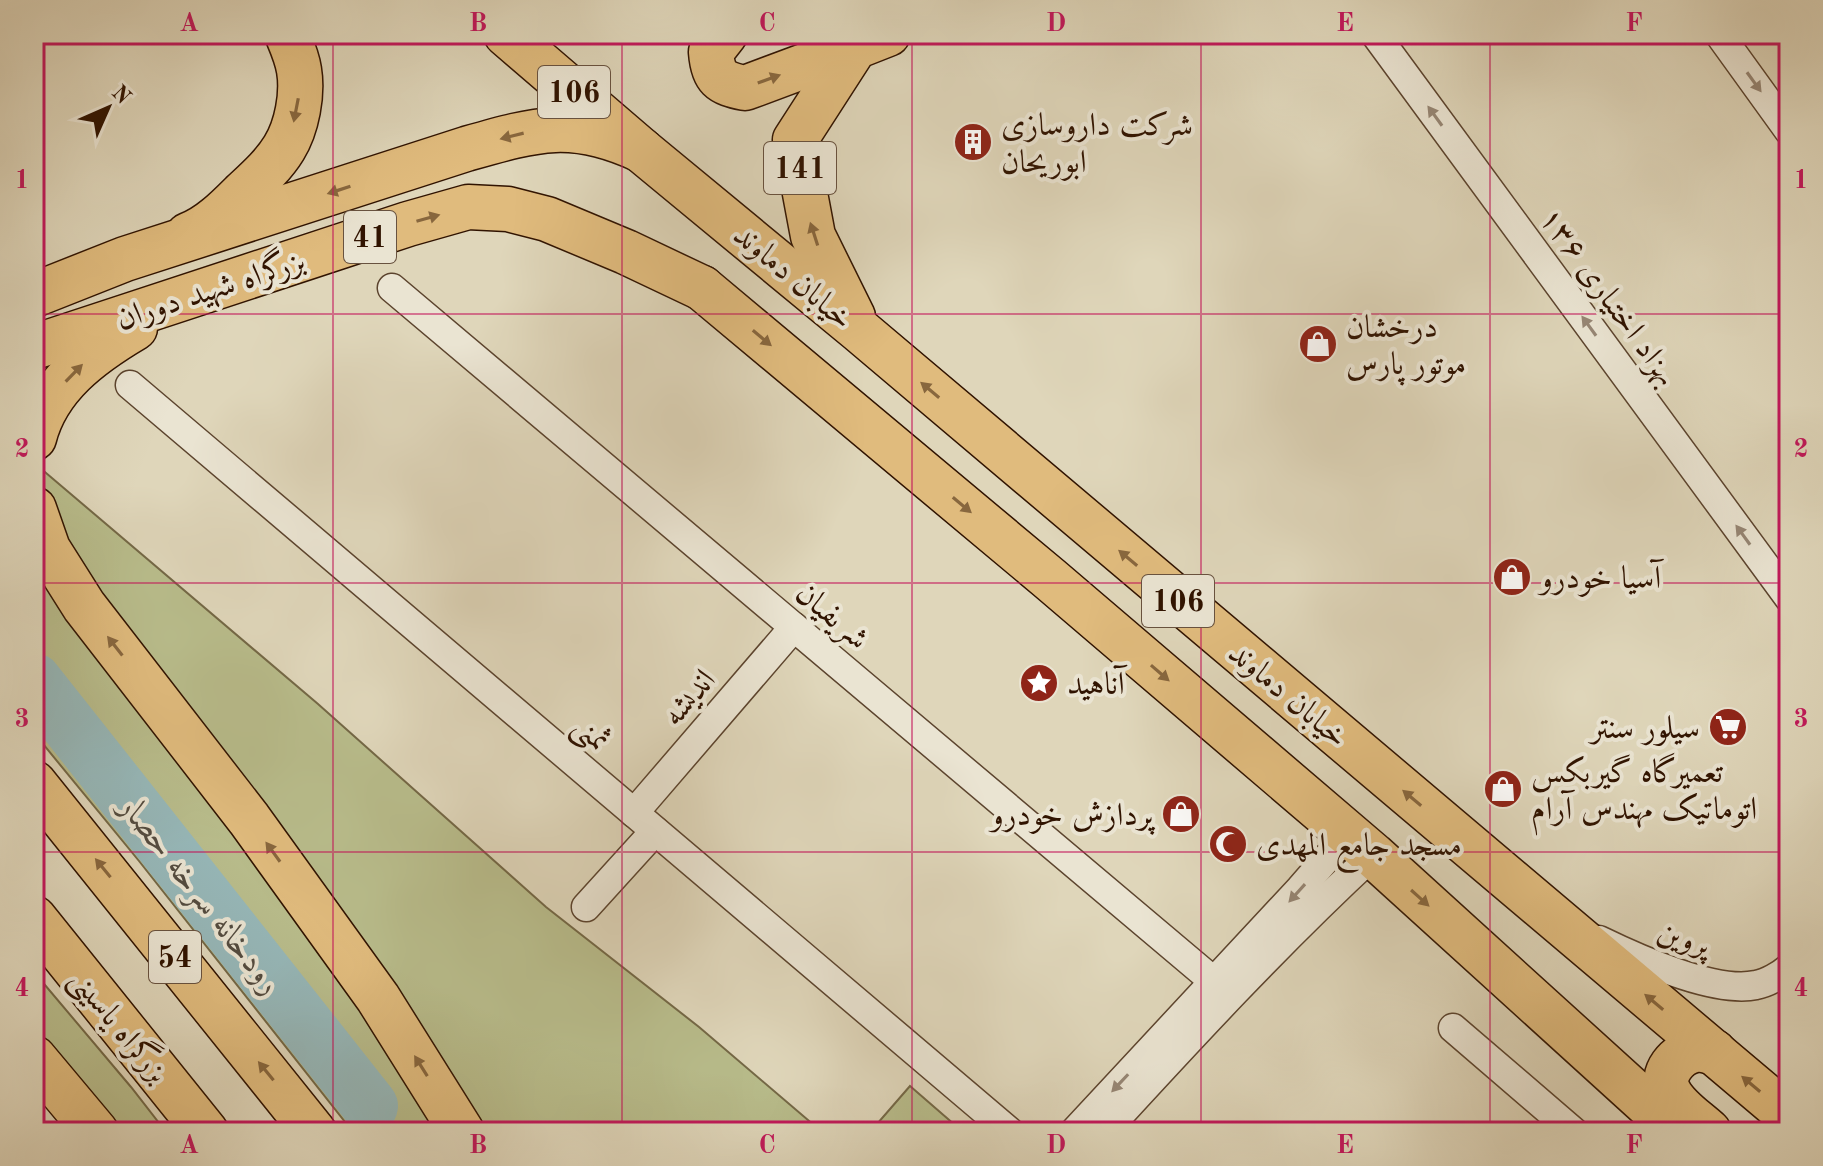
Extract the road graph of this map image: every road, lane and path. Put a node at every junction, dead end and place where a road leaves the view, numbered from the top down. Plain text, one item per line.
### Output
1 (287, 34) edge
2 (506, 34) edge
3 (725, 34) edge
4 (1375, 34) edge
5 (1719, 34) edge
6 (871, 41) edge
7 (1789, 131) edge
8 (641, 150) junction
9 (125, 259) junction
10 (392, 288) dead end
11 (702, 288) joint
12 (38, 293) edge
13 (191, 295) junction
14 (859, 330) junction
15 (34, 347) edge
16 (130, 385) dead end
17 (34, 438) edge
18 (34, 509) edge
19 (1789, 598) edge
20 (794, 627) junction
21 (34, 783) edge
22 (634, 813) junction
23 (655, 831) junction
24 (1360, 844) junction
25 (586, 907) dead end
26 (34, 918) edge
27 (1560, 923) junction
28 (1789, 968) edge
29 (1222, 988) junction
30 (1453, 1028) dead end
31 (1714, 1052) junction
32 (34, 1058) edge
33 (1789, 1116) edge
34 (96, 1132) edge
35 (206, 1132) edge
36 (314, 1132) edge
37 (462, 1132) edge
38 (1010, 1132) edge
39 (1074, 1132) edge
40 (1104, 1132) edge
41 (1574, 1132) edge
42 (1678, 1132) edge
43 (1709, 1132) edge

1 -> 9 main road
2 - 8 main road, 106
3 -> 6 main road
19 -> 4 street, بهزاد اختیاری ۱۳۶
5 -> 7 street
14 -> 6 main road, 141
8 -> 9 main road, بزرگراه شهید دوران / 41
8 - 14 main road, خیابان دماوند / 106
9 - 12 main road, بزرگراه شهید دوران / 41
10 - 20 street, شریفیان
13 -> 11 main road, بزرگراه شهید دوران / 41
11 -> 24 main road, خیابان دماوند / 106
13 - 15 main road, بزرگراه شهید دوران / 41
17 -> 13 main road
27 -> 14 main road, خیابان دماوند / 106
16 - 22 street, ثمنی
37 -> 18 main road
20 - 22 street, اندیشه
20 - 29 street, شریفیان
36 -> 21 main road, 54
22 - 23 street, ثمنی
23 - 25 street
23 - 38 street, ثمنی
24 - 29 street
24 -> 42 main road, خیابان دماوند / 106
26 - 35 main road, بزرگراه یاسینی
27 - 28 street, پروین
31 -> 27 main road, خیابان دماوند / 106
29 -> 39 street
29 - 40 street
30 - 41 street
33 -> 31 main road, خیابان دماوند / 106
31 - 43 main road
32 - 34 main road

